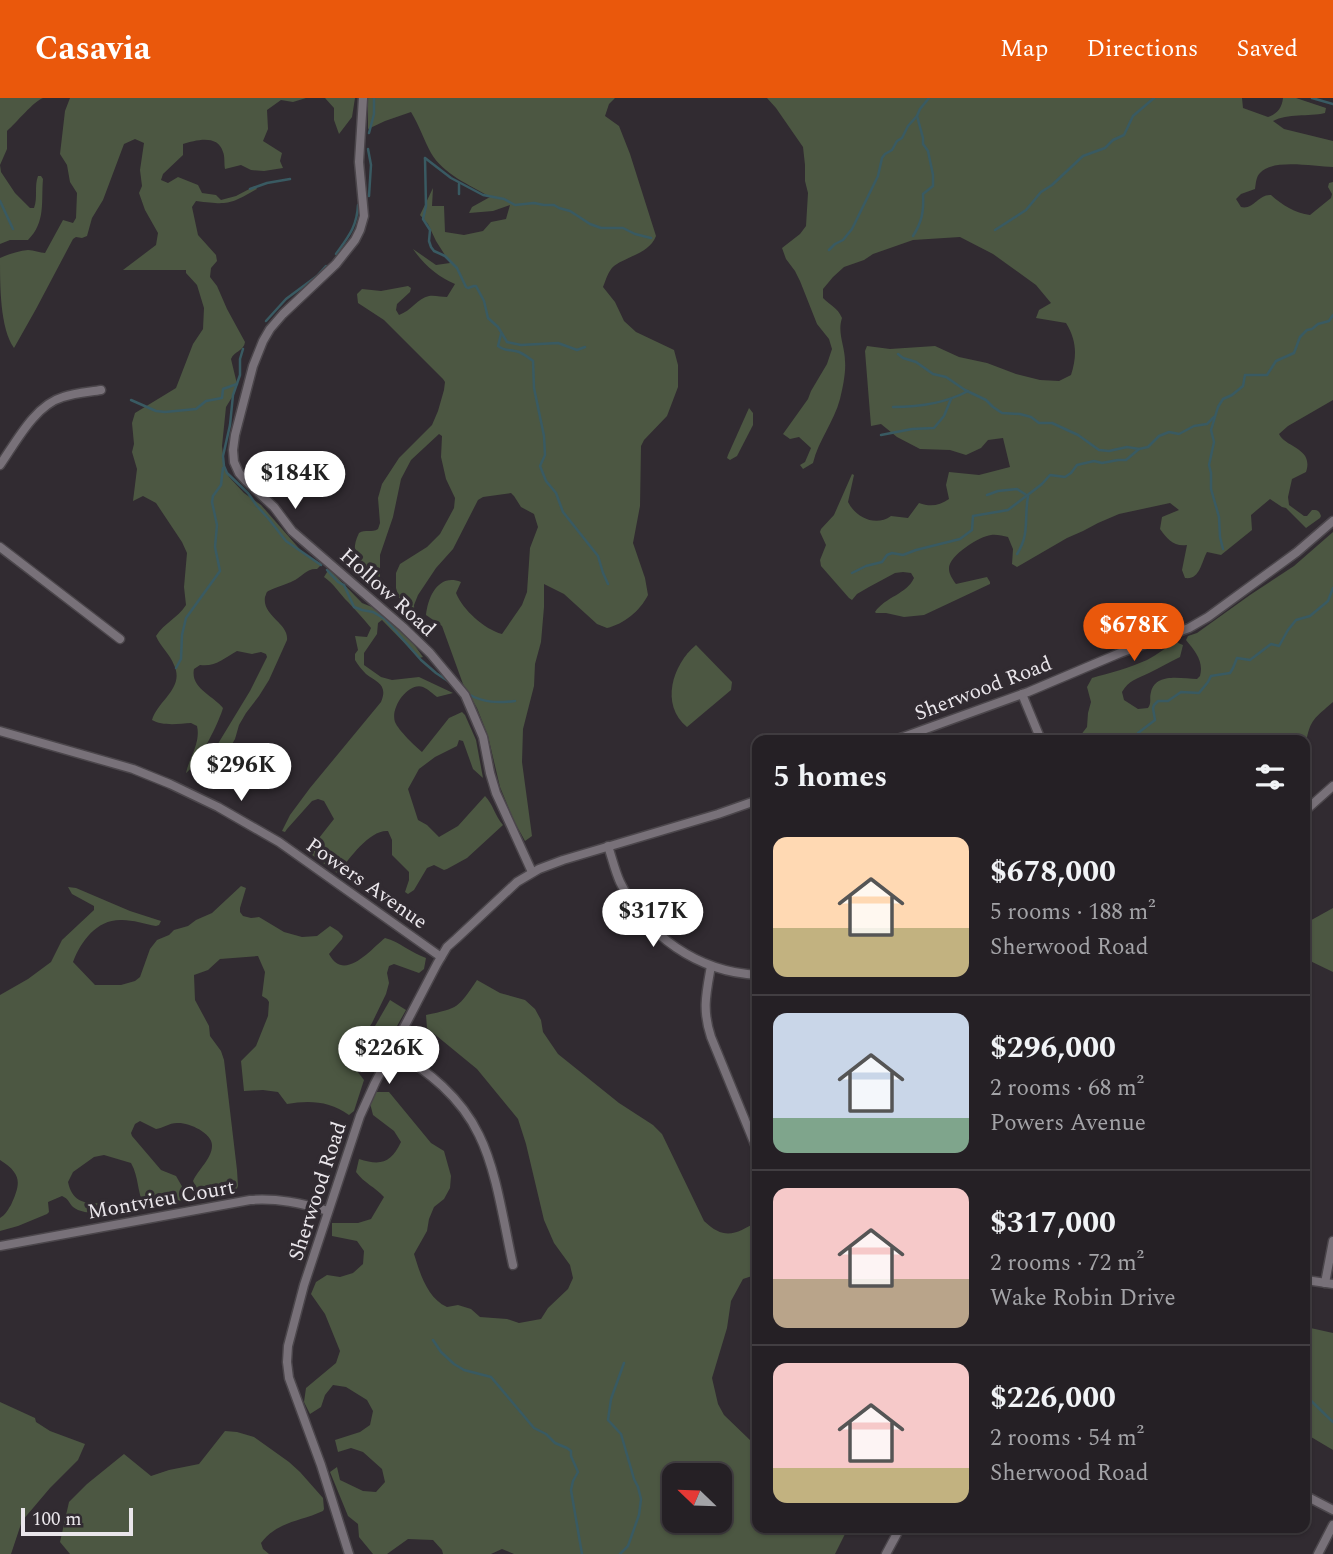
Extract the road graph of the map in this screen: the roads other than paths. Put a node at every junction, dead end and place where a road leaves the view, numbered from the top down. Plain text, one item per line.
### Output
1 (363, 98) edge
2 (101, 390) dead end
3 (0, 465) edge
4 (1333, 521) edge
5 (0, 547) edge
6 (120, 639) dead end
7 (1023, 694) junction
8 (0, 731) edge
9 (909, 735) edge
10 (1039, 735) edge
11 (1333, 786) edge
12 (752, 802) edge
13 (1310, 806) edge
14 (608, 846) junction
15 (532, 872) junction
16 (441, 957) junction
17 (711, 966) junction
18 (752, 975) edge
19 (393, 1050) junction
20 (752, 1137) edge
21 (328, 1211) junction
22 (1333, 1241) edge
23 (0, 1246) edge
24 (513, 1265) dead end
25 (1310, 1281) edge
26 (1329, 1284) edge
27 (1310, 1498) edge
28 (1333, 1510) edge
29 (1333, 1525) edge
30 (897, 1533) edge
31 (349, 1554) edge
32 (886, 1554) edge
33 (1318, 1554) edge

1 - 15 street, Hollow Road
2 - 3 street
4 - 7 street, Sherwood Road
5 - 6 street
7 - 9 street, Sherwood Road
7 - 10 street
8 - 16 street, Powers Avenue
11 - 13 street
12 - 14 street, Sherwood Road
14 - 15 street, Sherwood Road
14 - 17 street
15 - 16 street, Sherwood Road
16 - 19 street, Sherwood Road
17 - 18 street
17 - 20 street
19 - 21 street, Sherwood Road
19 - 24 street
21 - 23 street, Montvieu Court
21 - 31 street, Sherwood Road
22 - 26 street
25 - 26 street
27 - 28 street
29 - 33 street
30 - 32 street

